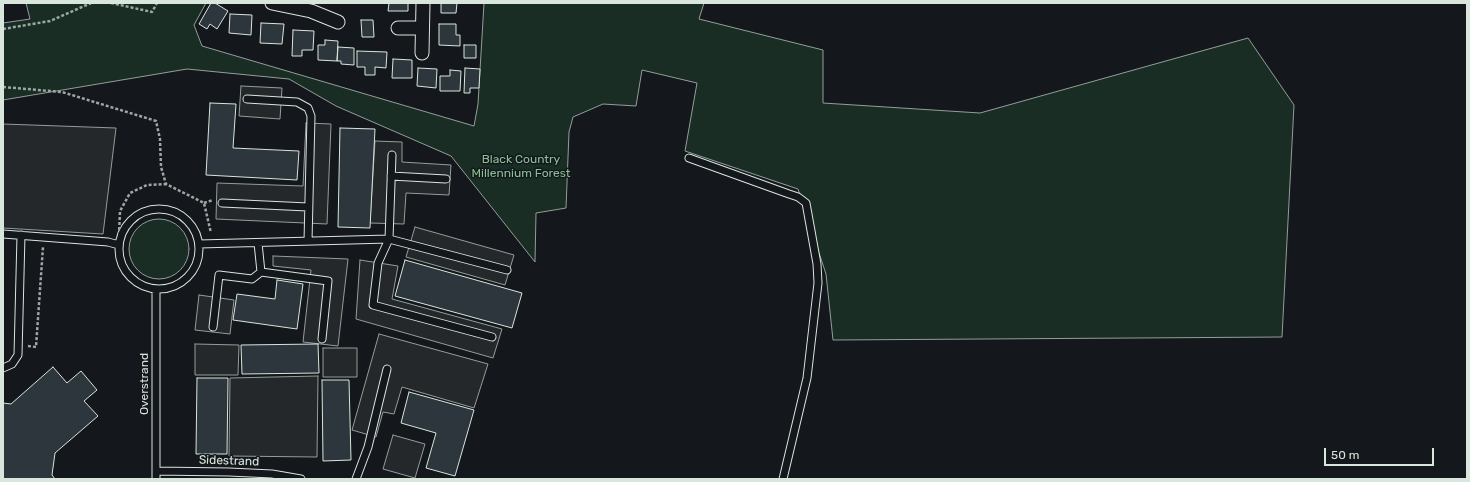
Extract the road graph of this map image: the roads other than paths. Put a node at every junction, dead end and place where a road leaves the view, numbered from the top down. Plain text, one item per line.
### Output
1 (272, 3) edge
2 (423, 3) edge
3 (312, 7) edge
4 (338, 22) dead end
5 (398, 28) dead end
6 (422, 28) junction
7 (422, 53) dead end
8 (247, 99) dead end
9 (392, 155) dead end
10 (689, 158) dead end
11 (391, 176) junction
12 (446, 179) dead end
13 (222, 203) dead end
14 (308, 207) junction
15 (3, 234) edge
16 (21, 235) junction
17 (389, 239) junction
18 (308, 241) junction
19 (258, 243) junction
20 (199, 244) junction
21 (119, 245) junction
22 (507, 270) dead end
23 (261, 272) junction
24 (156, 289) junction
25 (213, 327) dead end
26 (492, 337) dead end
27 (322, 339) dead end
28 (3, 368) edge
29 (387, 368) dead end
30 (156, 471) junction
31 (156, 479) edge
32 (301, 479) edge
33 (356, 479) edge
34 (783, 479) edge

1 - 3 street
2 - 6 street
3 - 4 street
5 - 6 street
6 - 7 street
8 - 14 lane
9 - 11 lane
10 - 34 lane
11 - 12 lane
11 - 17 lane
13 - 14 lane
14 - 18 lane
15 - 16 lane
16 - 21 lane
16 - 28 lane
17 - 18 lane
17 - 22 lane
17 - 26 lane
18 - 19 lane
19 - 20 lane
19 - 23 lane
20 - 21 lane
20 - 24 lane
21 - 24 lane
23 - 25 lane
23 - 27 lane
24 - 30 lane, Overstrand
29 - 33 lane
30 - 31 lane, Overstrand
30 - 32 lane, Sidestrand

